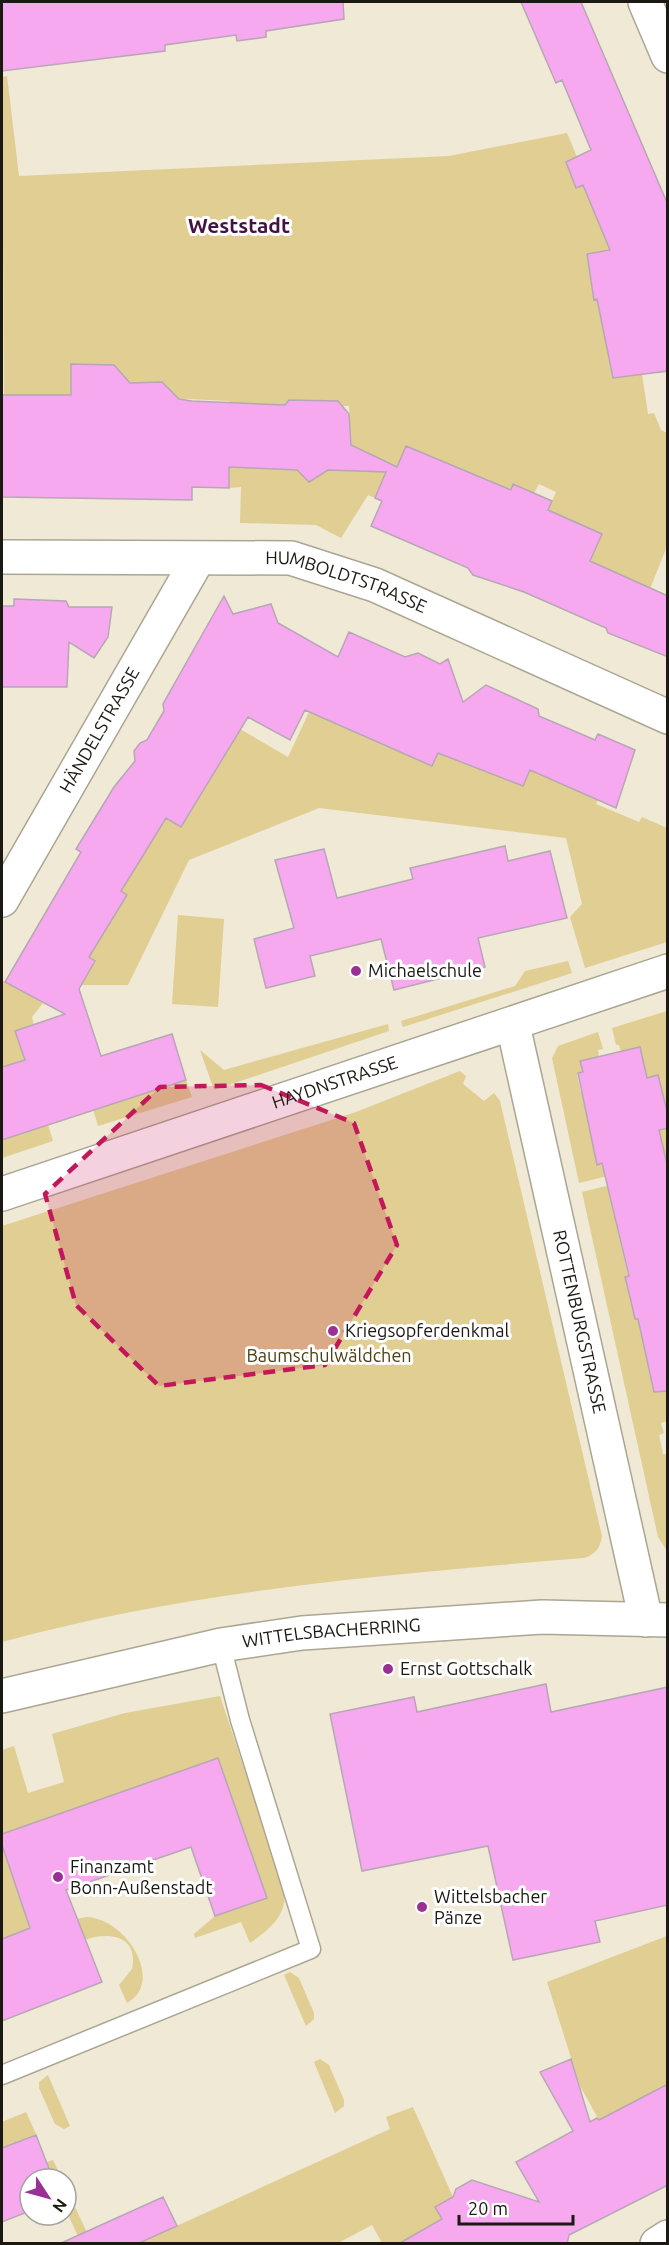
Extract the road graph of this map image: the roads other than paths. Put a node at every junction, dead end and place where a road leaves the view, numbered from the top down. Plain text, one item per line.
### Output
1 (645, 2) edge
2 (668, 56) edge
3 (2, 557) edge
4 (198, 559) junction
5 (668, 717) edge
6 (2, 900) edge
7 (668, 971) edge
8 (513, 1025) junction
9 (2, 1194) edge
10 (657, 1620) edge
11 (222, 1645) junction
12 (2, 1696) edge
13 (2, 2075) edge
14 (668, 2238) edge
15 (657, 2244) edge

1 - 2 street
3 - 4 street, HUMBOLDTSTRASSE
4 - 5 street, HUMBOLDTSTRASSE
4 - 6 street, HÄNDELSTRASSE
7 - 8 street, HAYDNSTRASSE
8 - 9 street, HAYDNSTRASSE
8 - 10 street, ROTTENBURGSTRASSE
10 - 11 street, WITTELSBACHERRING
11 - 12 street, WITTELSBACHERRING
11 - 13 lane
14 - 15 street

